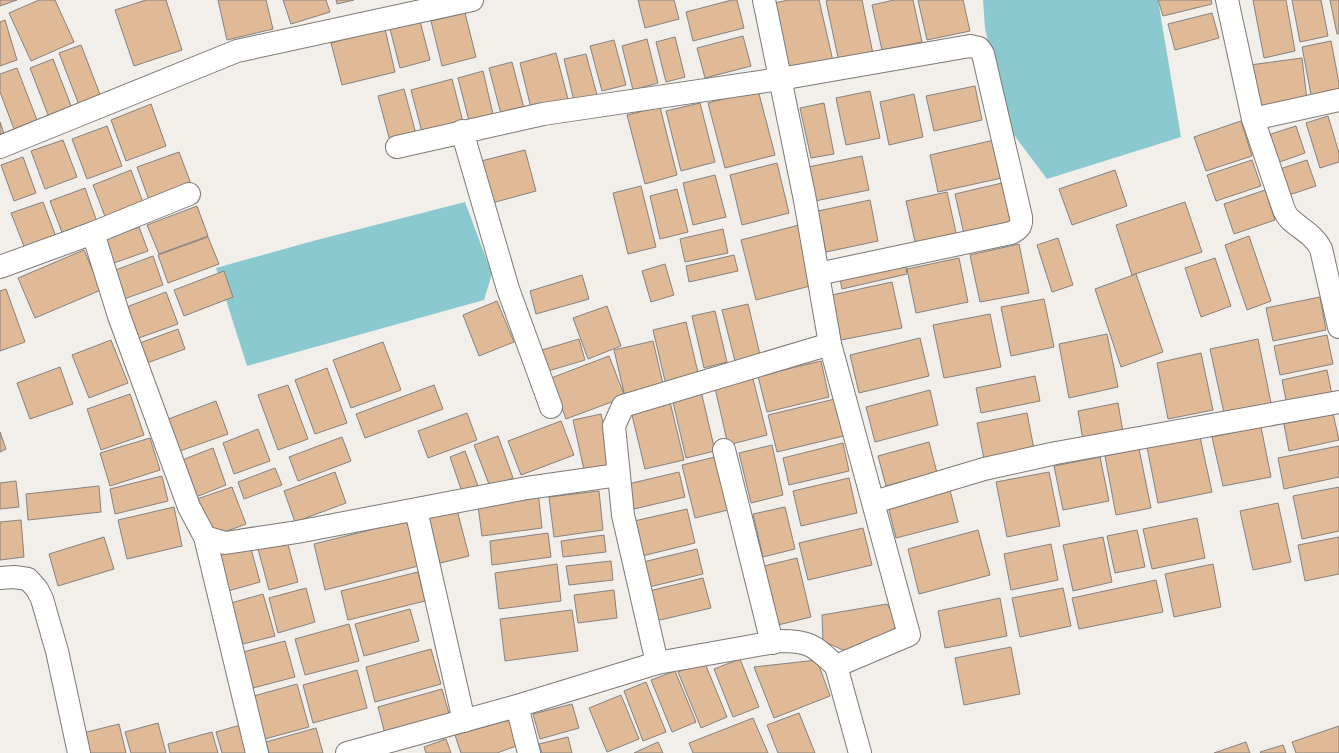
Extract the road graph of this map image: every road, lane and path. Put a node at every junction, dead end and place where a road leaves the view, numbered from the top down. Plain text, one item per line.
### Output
1 (472, 0) edge
2 (764, 0) edge
3 (1227, 0) edge
4 (780, 79) junction
5 (1339, 100) edge
6 (1252, 119) junction
7 (462, 131) junction
8 (0, 147) edge
9 (397, 147) dead end
10 (189, 194) dead end
11 (93, 233) junction
12 (0, 267) edge
13 (818, 274) junction
14 (1339, 327) edge
15 (830, 344) junction
16 (1339, 402) edge
17 (551, 407) dead end
18 (724, 450) dead end
19 (618, 475) junction
20 (874, 502) junction
21 (416, 510) junction
22 (205, 537) junction
23 (0, 578) edge
24 (772, 643) junction
25 (657, 663) junction
26 (836, 666) junction
27 (517, 706) junction
28 (464, 721) junction
29 (79, 753) edge
30 (257, 753) edge
31 (347, 753) edge
32 (529, 753) edge
33 (860, 753) edge

1 - 8 street
2 - 4 street
3 - 6 street
4 - 7 street
4 - 13 street
4 - 13 street
5 - 6 street
6 - 14 street
7 - 9 street
7 - 17 street
10 - 11 street
11 - 12 street
11 - 22 street
13 - 15 street
15 - 19 street
15 - 20 street
16 - 20 street
18 - 24 street
19 - 21 street
19 - 25 street
20 - 26 street
21 - 22 street
21 - 28 street
22 - 30 street
23 - 29 street
24 - 25 street
24 - 26 street
25 - 27 street
26 - 33 street
27 - 28 street
27 - 32 street
28 - 31 street

